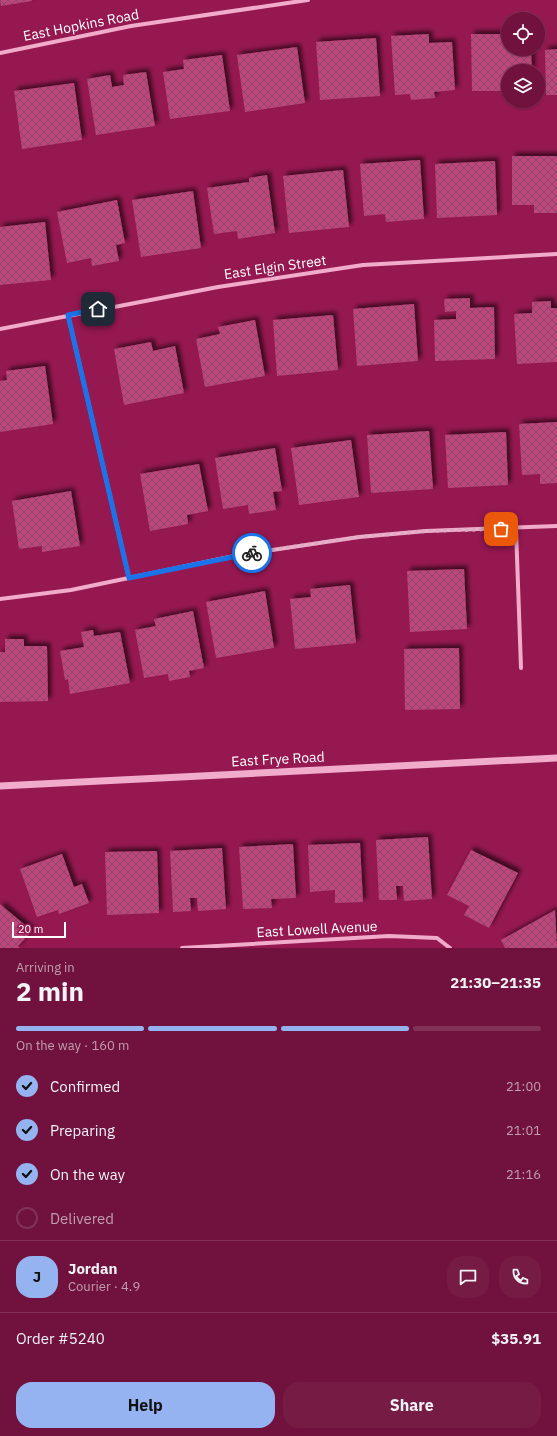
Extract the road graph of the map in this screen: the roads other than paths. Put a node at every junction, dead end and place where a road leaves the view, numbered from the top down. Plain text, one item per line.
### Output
1 (308, 0) edge
2 (0, 53) edge
3 (557, 254) edge
4 (68, 315) junction
5 (0, 329) edge
6 (557, 526) edge
7 (516, 529) junction
8 (129, 578) junction
9 (0, 599) edge
10 (521, 668) dead end
11 (557, 758) edge
12 (0, 786) edge
13 (182, 948) edge
14 (450, 948) edge

1 - 2 street, East Hopkins Road
3 - 4 street, East Elgin Street
4 - 5 street, East Elgin Street
4 - 8 street
6 - 7 street
7 - 8 street
7 - 10 street
8 - 9 street
11 - 12 street, East Frye Road
13 - 14 street, East Lowell Avenue

